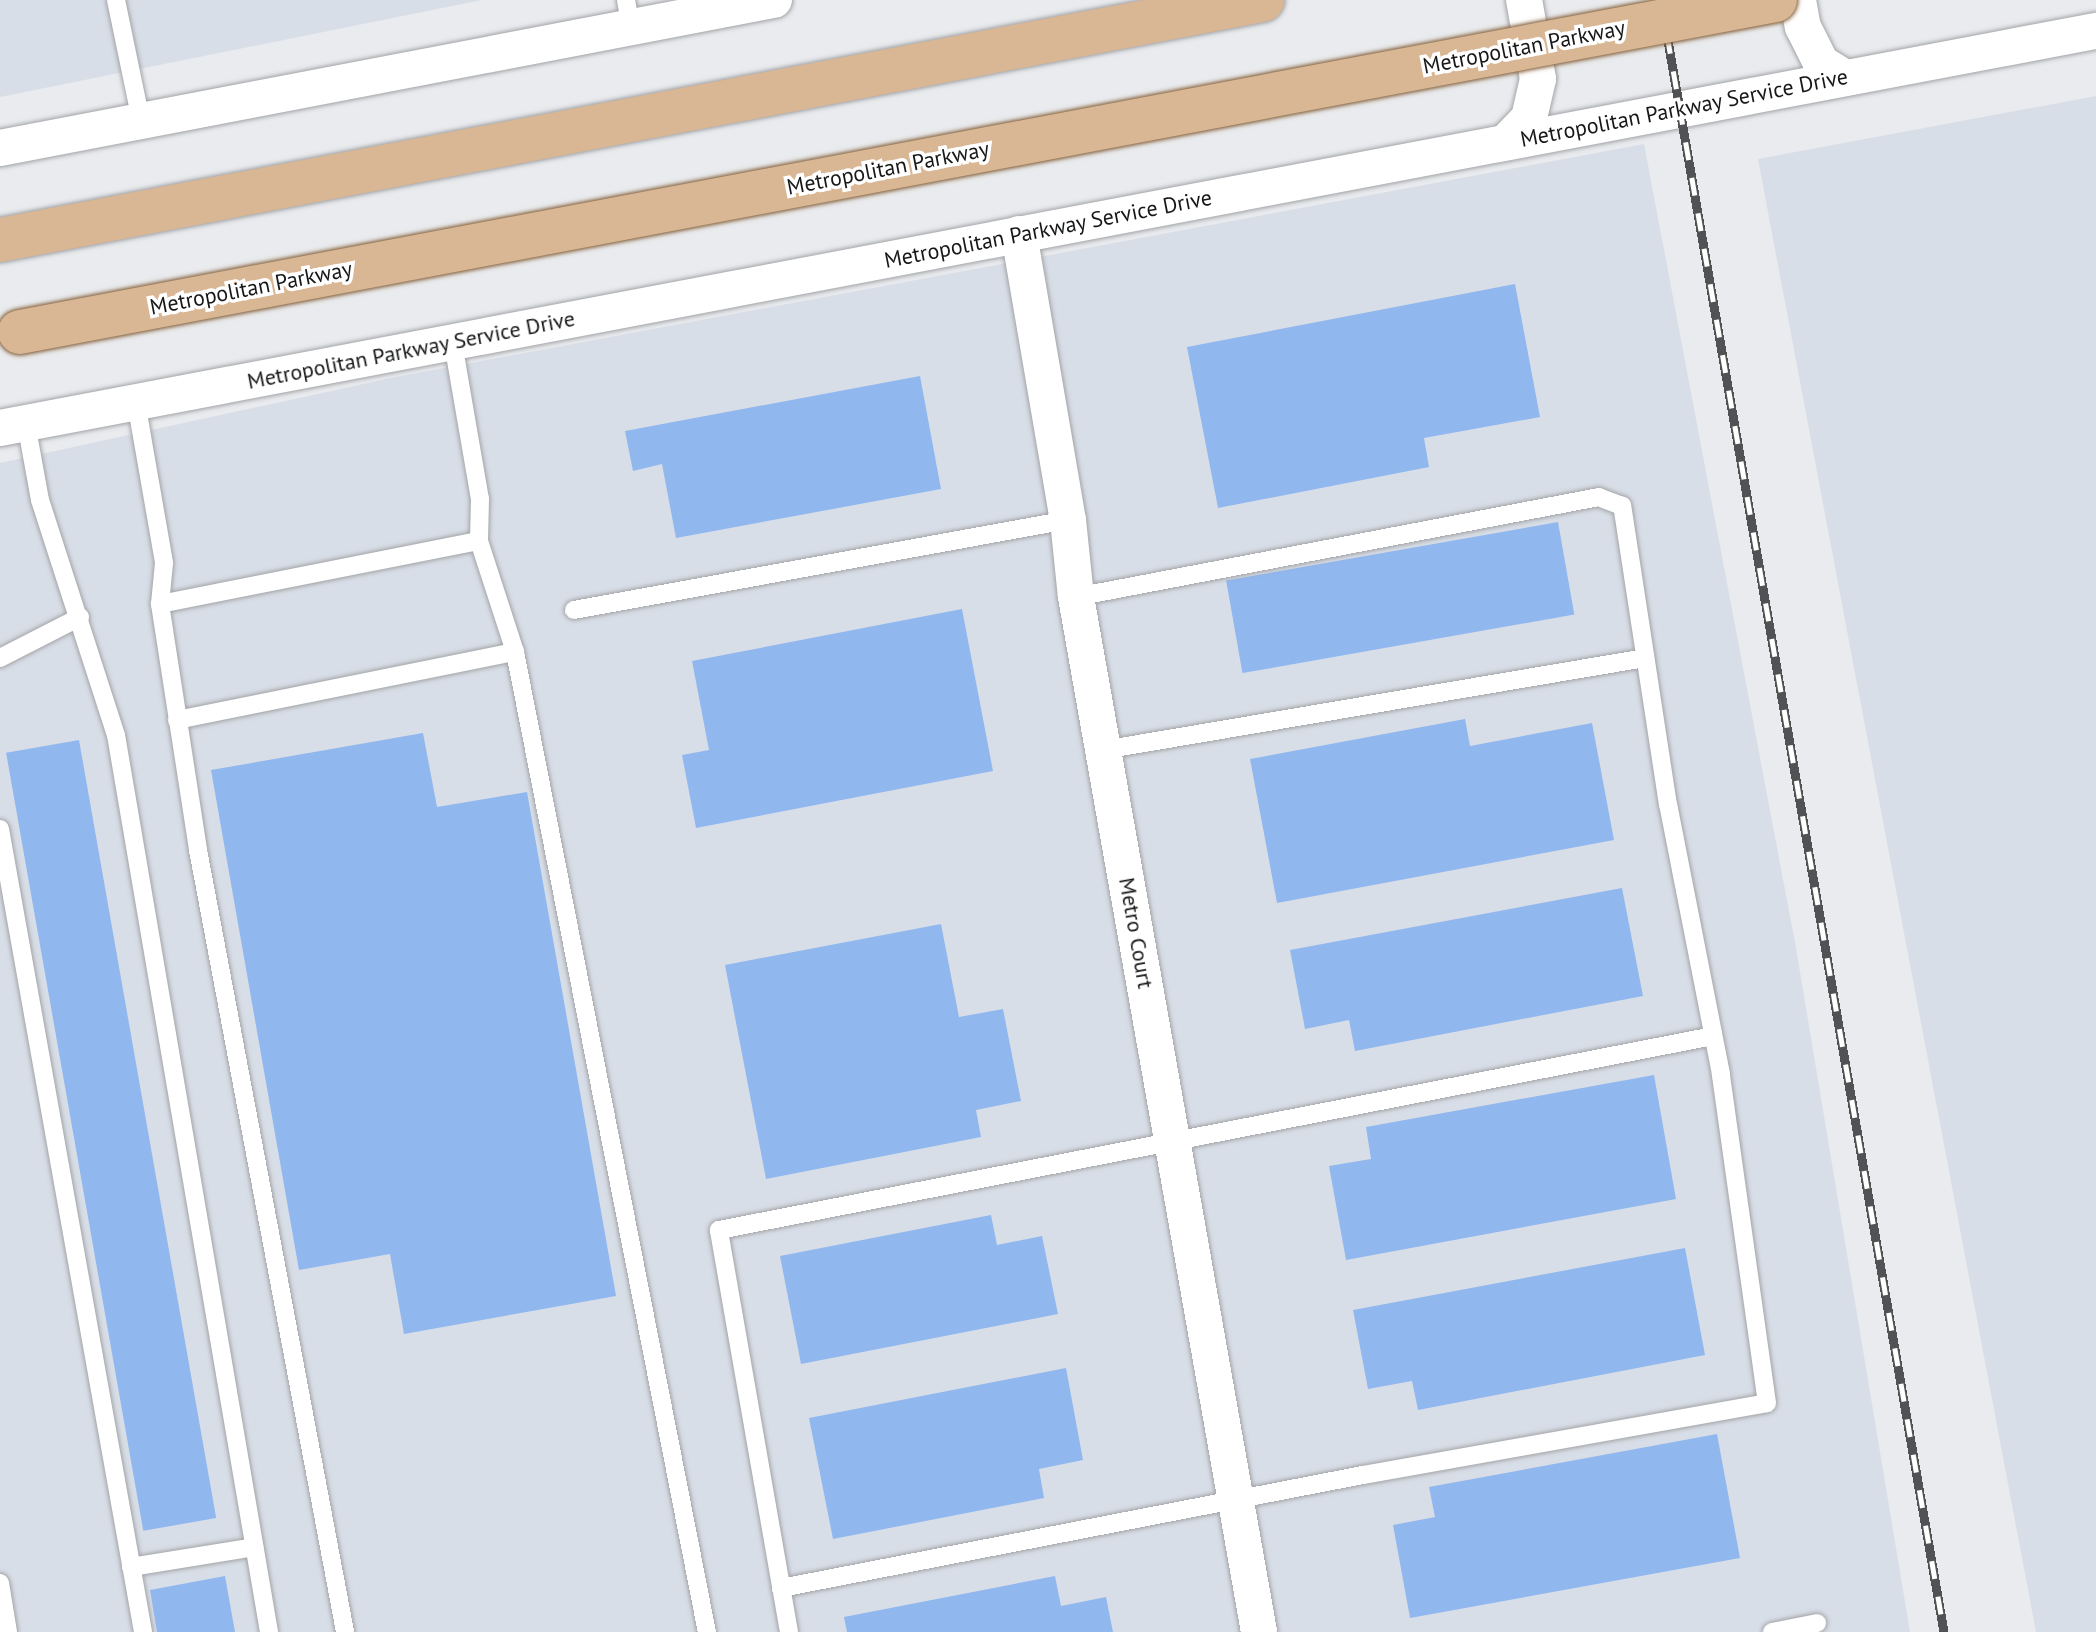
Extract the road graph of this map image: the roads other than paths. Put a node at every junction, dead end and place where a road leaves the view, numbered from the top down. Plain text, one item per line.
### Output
1 (116, 0) edge
2 (774, 0) edge
3 (1262, 0) edge
4 (1524, 0) edge
5 (1775, 0) edge
6 (1798, 0) edge
7 (628, 14) edge
8 (2096, 31) edge
9 (1845, 78) junction
10 (141, 121) junction
11 (1507, 141) junction
12 (0, 148) edge
13 (1019, 234) junction
14 (5, 239) edge
15 (10, 334) edge
16 (453, 343) junction
17 (136, 402) junction
18 (13, 426) edge
19 (1068, 520) junction
20 (479, 541) junction
21 (1076, 597) junction
22 (160, 604) junction
23 (574, 610) dead end
24 (80, 617) junction
25 (515, 652) junction
26 (0, 658) edge
27 (1645, 658) junction
28 (177, 720) junction
29 (1103, 750) junction
30 (0, 829) edge
31 (1713, 1036) junction
32 (1173, 1142) junction
33 (1236, 1503) junction
34 (254, 1547) junction
35 (131, 1567) junction
36 (0, 1583) edge
37 (781, 1588) junction
38 (1817, 1623) dead end
39 (8, 1632) edge
40 (143, 1632) edge
41 (269, 1632) edge
42 (345, 1632) edge
43 (707, 1632) edge
44 (789, 1632) edge
45 (1259, 1632) edge
46 (1772, 1632) edge

1 - 10 lane
2 - 7 street
3 - 14 main road
4 - 11 street
5 - 15 main road, Metropolitan Parkway, bridge
6 - 9 street
7 - 10 street
8 - 9 street, Metropolitan Parkway Service Drive
9 - 11 street, Metropolitan Parkway Service Drive
10 - 12 street
11 - 13 street, Metropolitan Parkway Service Drive
13 - 16 street, Metropolitan Parkway Service Drive
13 - 19 street, Metro Court
16 - 17 street, Metropolitan Parkway Service Drive
16 - 20 lane
17 - 18 street, Metropolitan Parkway Service Drive
17 - 22 lane
18 - 24 lane
19 - 21 street, Metro Court
19 - 23 lane
20 - 22 lane
20 - 25 lane
21 - 27 lane
21 - 29 street, Metro Court
22 - 28 lane
24 - 26 lane
24 - 34 lane
25 - 28 lane
25 - 43 lane
27 - 29 lane
27 - 31 lane
28 - 42 lane
29 - 32 street, Metro Court
30 - 35 lane
31 - 32 lane
31 - 33 lane
32 - 33 street, Metro Court
32 - 37 lane
33 - 37 lane
33 - 45 street, Metro Court
34 - 35 lane
34 - 41 lane
35 - 40 lane
36 - 39 lane
37 - 44 lane
38 - 46 lane

